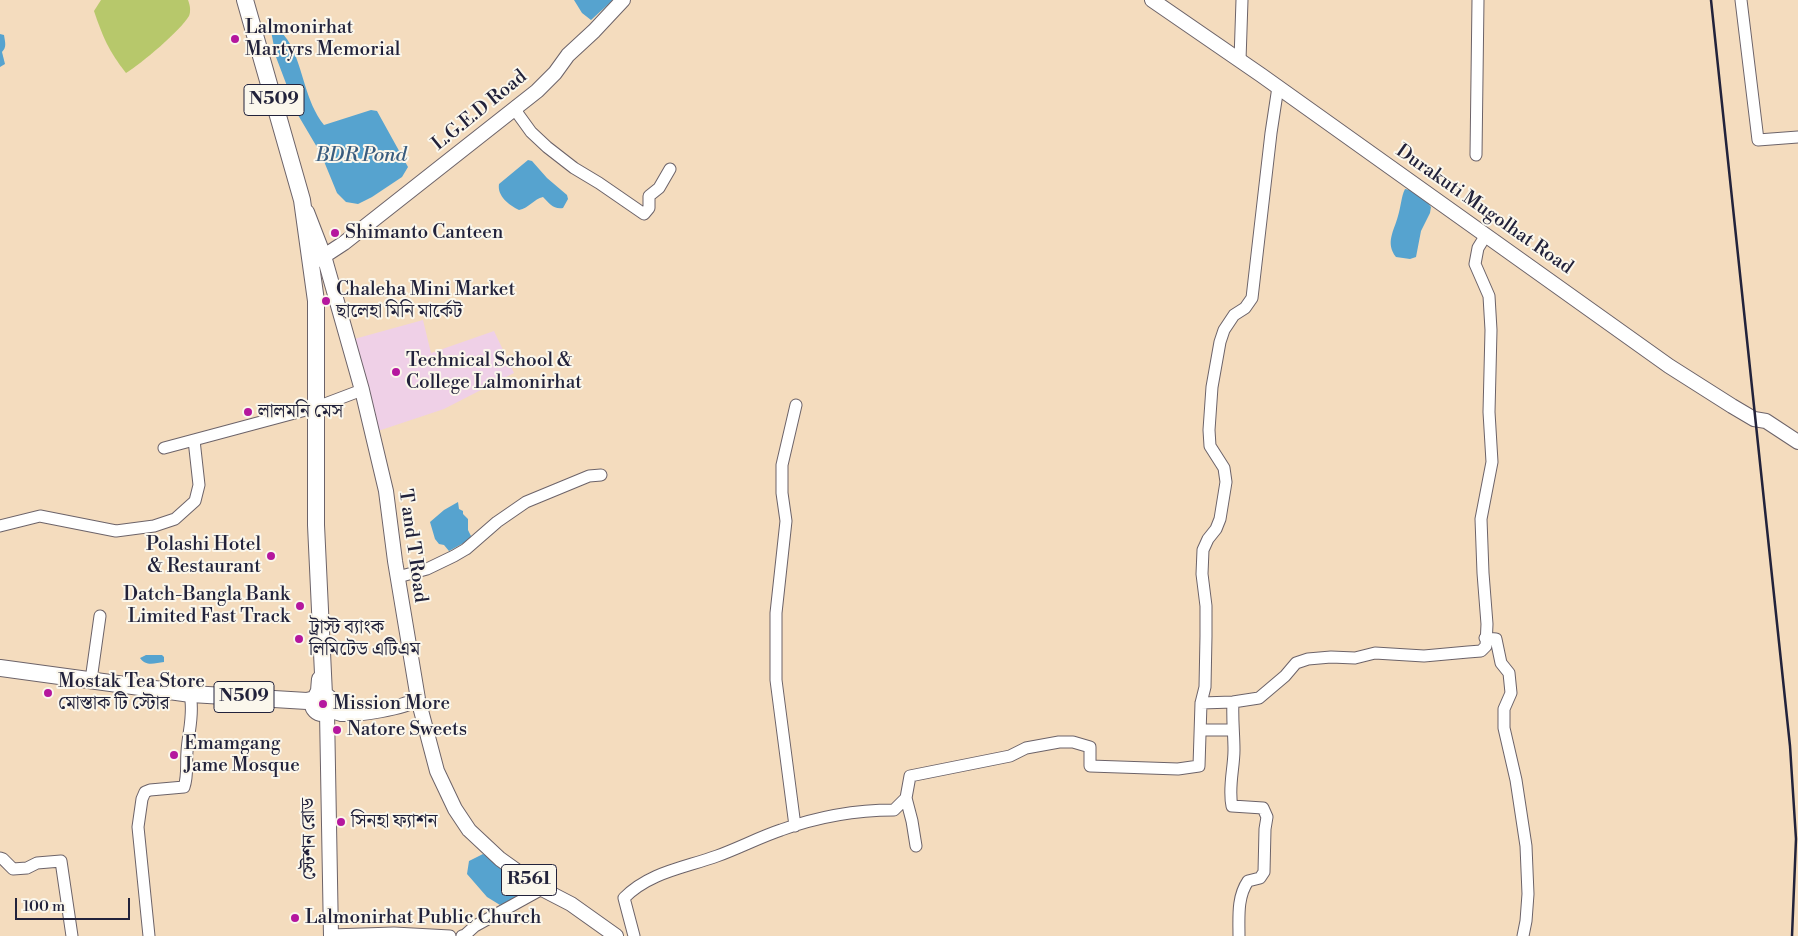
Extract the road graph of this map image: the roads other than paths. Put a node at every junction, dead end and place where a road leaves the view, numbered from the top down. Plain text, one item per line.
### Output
1 (245, 0) edge
2 (623, 0) edge
3 (1152, 0) edge
4 (1242, 0) edge
5 (1478, 0) edge
6 (1741, 0) edge
7 (1240, 60) junction
8 (1278, 87) junction
9 (516, 106) junction
10 (1798, 137) edge
11 (1476, 154) dead end
12 (670, 169) dead end
13 (1486, 235) junction
14 (318, 260) junction
15 (362, 390) junction
16 (796, 405) dead end
17 (316, 407) junction
18 (194, 440) junction
19 (1798, 442) edge
20 (164, 448) dead end
21 (600, 475) dead end
22 (0, 526) edge
23 (398, 577) junction
24 (100, 616) dead end
25 (1486, 638) junction
26 (0, 668) edge
27 (0, 674) edge
28 (91, 680) junction
29 (418, 699) junction
30 (191, 701) junction
31 (1233, 702) junction
32 (1201, 703) junction
33 (322, 705) junction
34 (1201, 730) junction
35 (1233, 730) junction
36 (906, 798) junction
37 (795, 826) junction
38 (916, 846) dead end
39 (0, 858) edge
40 (542, 889) junction
41 (72, 936) edge
42 (149, 936) edge
43 (331, 936) edge
44 (450, 936) edge
45 (464, 936) edge
46 (616, 936) edge
47 (634, 936) edge
48 (1239, 936) edge
49 (1523, 936) edge

1 - 14 highway, N509
2 - 9 main road, L.G.E.D Road
3 - 7 main road, Durakuti Mugolhat Road
4 - 7 street
5 - 11 street
6 - 10 street
7 - 8 main road, Durakuti Mugolhat Road
8 - 13 main road, Durakuti Mugolhat Road
8 - 32 street
9 - 12 street
9 - 14 main road, L.G.E.D Road
13 - 19 main road, Durakuti Mugolhat Road
13 - 25 street
14 - 15 main road, T and T Road
14 - 17 highway, N509
15 - 17 street
15 - 23 main road, T and T Road
16 - 37 street
17 - 18 street
17 - 33 highway, N509
18 - 20 street
18 - 22 street
21 - 23 street
23 - 29 main road, T and T Road
24 - 28 street
25 - 31 street
25 - 49 street
26 - 28 highway, N509
27 - 30 highway, N509
28 - 33 highway, N509
29 - 33 main road
29 - 40 main road, T and T Road / R561
30 - 33 highway, N509
30 - 42 street
31 - 32 street
31 - 35 street
32 - 34 street
33 - 43 main road, স্টেশন রোড
34 - 35 street
34 - 36 street
35 - 48 street
36 - 37 street
36 - 38 street
37 - 47 street
39 - 41 street
40 - 45 street
40 - 46 main road, R561
43 - 44 street

